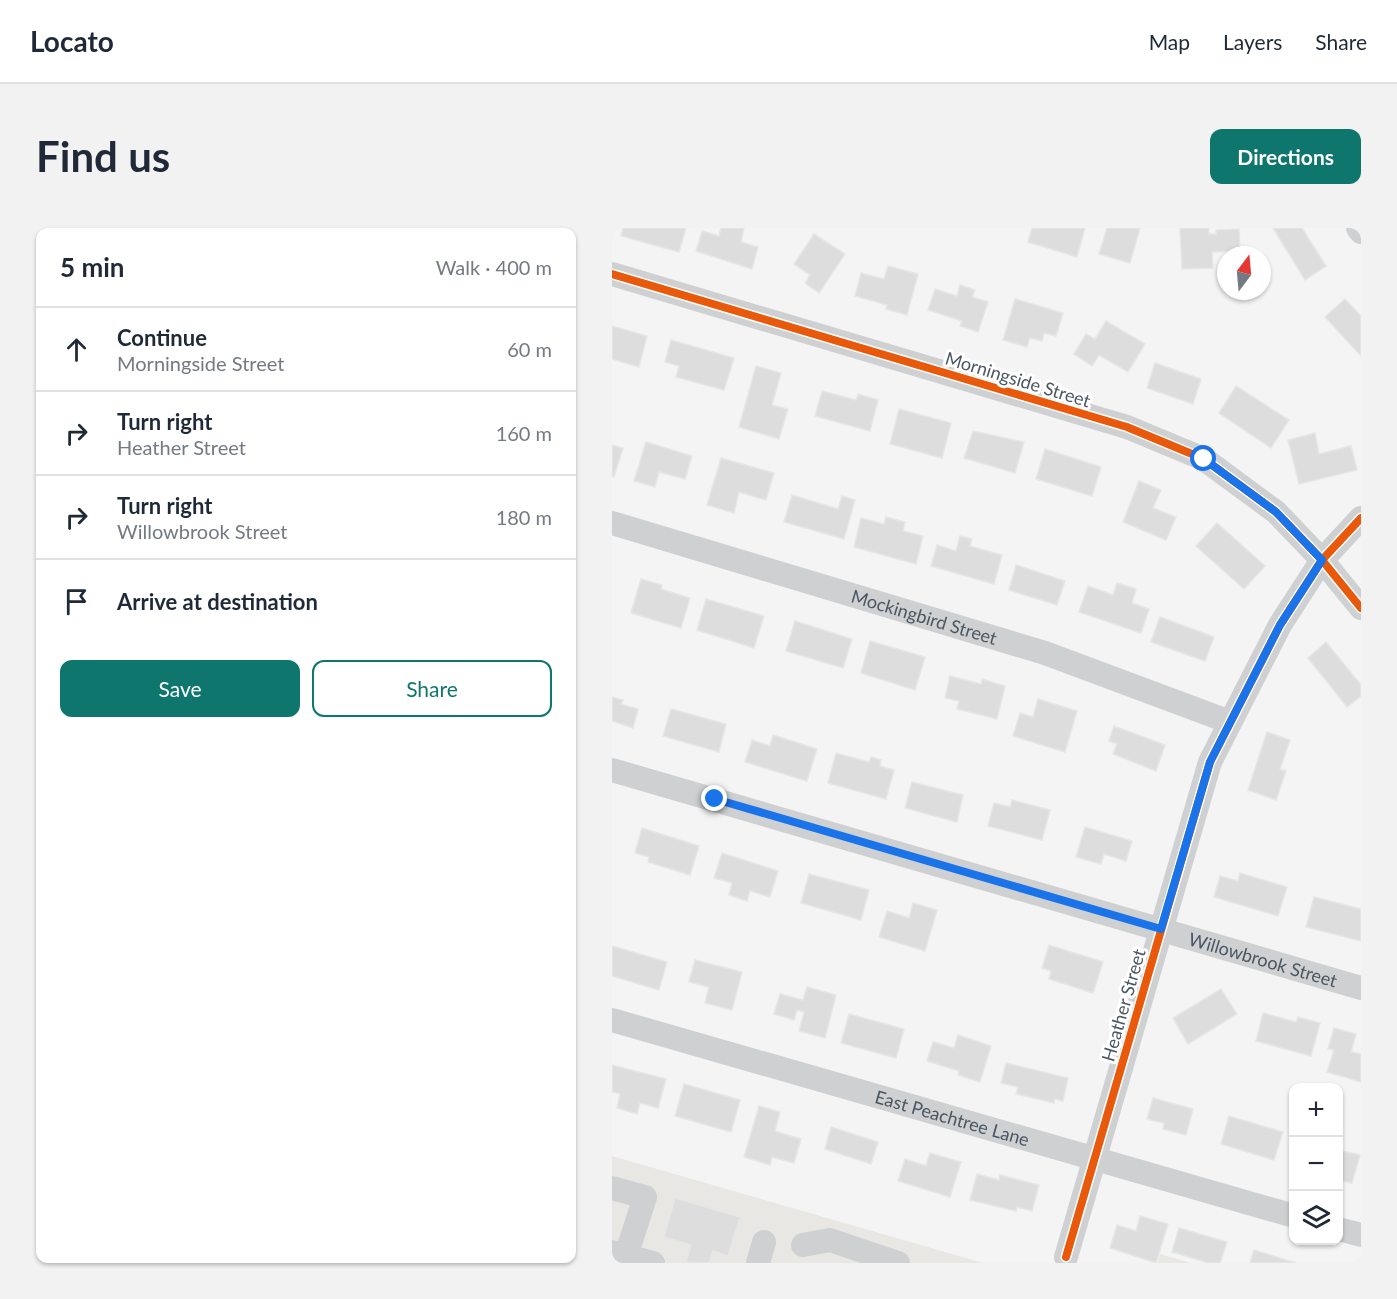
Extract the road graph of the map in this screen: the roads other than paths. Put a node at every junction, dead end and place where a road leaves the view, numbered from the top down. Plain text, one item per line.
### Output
1 (1358, 228) edge
2 (1361, 232) edge
3 (612, 274) edge
4 (1361, 518) edge
5 (612, 523) edge
6 (1322, 560) junction
7 (1361, 608) edge
8 (1230, 722) junction
9 (612, 770) edge
10 (1161, 929) junction
11 (1361, 988) edge
12 (612, 1020) edge
13 (1093, 1158) junction
14 (612, 1188) edge
15 (1289, 1215) edge
16 (1343, 1230) edge
17 (1361, 1235) edge
18 (803, 1245) dead end
19 (619, 1254) edge
20 (860, 1256) edge
21 (1066, 1257) dead end
22 (653, 1263) edge
23 (898, 1263) edge

1 - 2 street
3 - 6 street, Morningside Street
4 - 6 street, Heather Street
5 - 8 street, Mockingbird Street
6 - 7 street, Morningside Street
6 - 8 street, Heather Street
8 - 10 street, Heather Street
9 - 10 street, Willowbrook Street
10 - 11 street, Willowbrook Street
10 - 13 street, Heather Street
12 - 13 street, East Peachtree Lane
13 - 15 street, East Peachtree Lane
13 - 21 street, Heather Street
14 - 19 street
16 - 17 street
18 - 20 street
19 - 22 street
20 - 23 street

